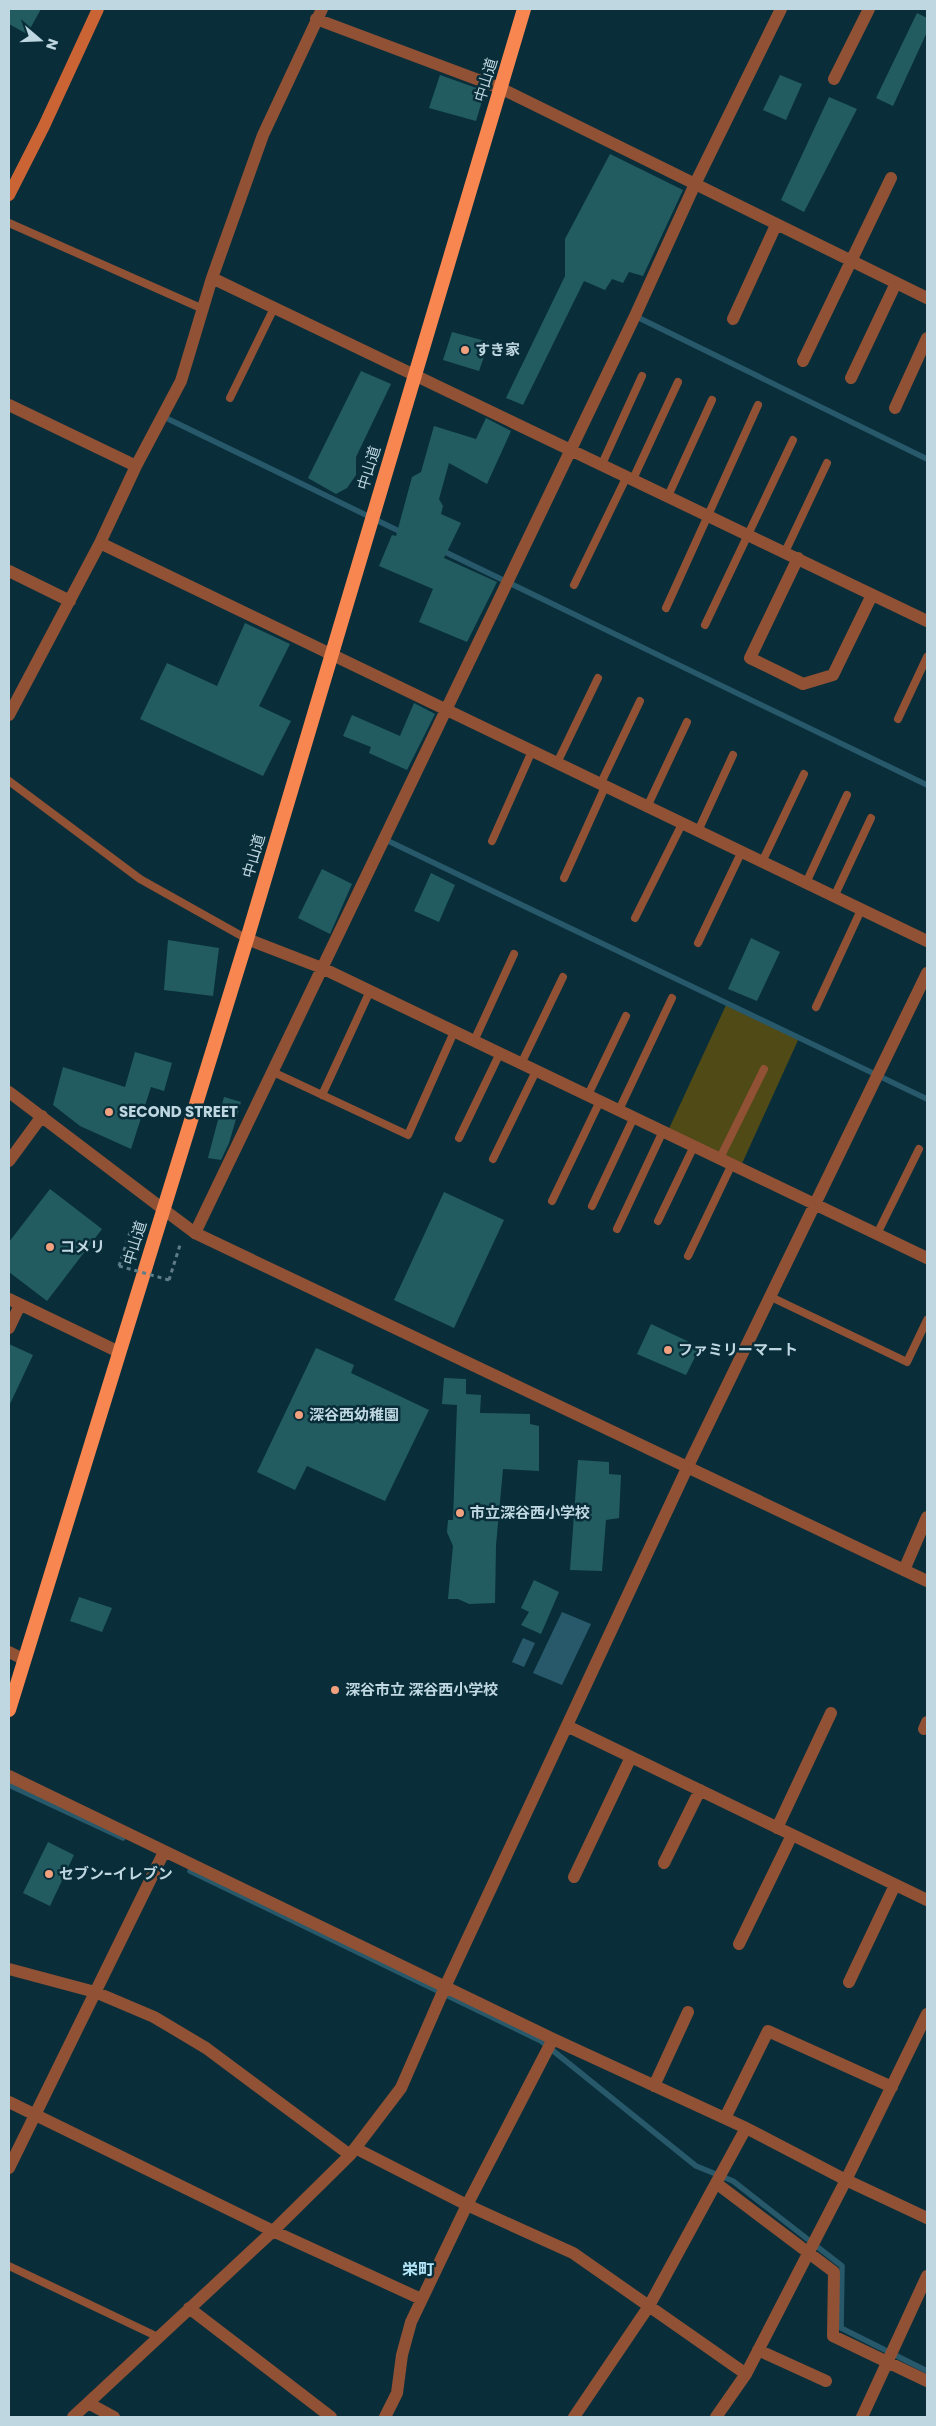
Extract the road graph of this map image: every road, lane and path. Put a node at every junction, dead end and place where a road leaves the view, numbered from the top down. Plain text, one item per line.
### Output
1 (98, 9) edge
2 (524, 9) edge
3 (781, 9) edge
4 (869, 9) edge
5 (320, 11) edge
6 (834, 79) dead end
7 (500, 88) junction
8 (891, 178) dead end
9 (695, 184) junction
10 (9, 195) edge
11 (9, 224) edge
12 (776, 224) junction
13 (852, 262) junction
14 (212, 278) junction
15 (896, 283) junction
16 (927, 298) edge
17 (203, 308) junction
18 (274, 308) junction
19 (733, 319) dead end
20 (927, 338) edge
21 (804, 361) dead end
22 (414, 376) junction
23 (642, 376) dead end
24 (851, 378) dead end
25 (678, 382) dead end
26 (230, 398) dead end
27 (712, 400) dead end
28 (758, 404) dead end
29 (9, 405) edge
30 (895, 408) dead end
31 (793, 440) dead end
32 (571, 449) junction
33 (827, 463) dead end
34 (602, 464) junction
35 (136, 466) junction
36 (630, 478) junction
37 (668, 496) junction
38 (708, 516) junction
39 (748, 535) junction
40 (100, 543) junction
41 (785, 552) junction
42 (798, 558) junction
43 (9, 571) edge
44 (574, 584) dead end
45 (872, 594) junction
46 (70, 601) junction
47 (666, 608) dead end
48 (927, 621) edge
49 (705, 625) dead end
50 (331, 653) junction
51 (927, 657) edge
52 (598, 678) dead end
53 (640, 700) dead end
54 (12, 702) edge
55 (446, 710) junction
56 (9, 715) edge
57 (898, 719) dead end
58 (687, 722) dead end
59 (532, 751) junction
60 (733, 755) dead end
61 (557, 763) junction
62 (804, 774) dead end
63 (9, 781) edge
64 (603, 786) junction
65 (848, 795) dead end
66 (647, 807) junction
67 (871, 818) dead end
68 (682, 824) junction
69 (698, 831) junction
70 (492, 841) dead end
71 (741, 852) junction
72 (762, 862) junction
73 (564, 878) dead end
74 (806, 884) junction
75 (834, 897) junction
76 (862, 910) junction
77 (635, 918) dead end
78 (247, 939) junction
79 (927, 941) edge
80 (698, 943) dead end
81 (514, 954) dead end
82 (322, 968) junction
83 (927, 972) edge
84 (563, 976) dead end
85 (370, 992) junction
86 (672, 998) dead end
87 (816, 1007) dead end
88 (626, 1016) dead end
89 (454, 1032) junction
90 (474, 1041) junction
91 (500, 1054) junction
92 (521, 1064) junction
93 (764, 1069) dead end
94 (536, 1071) junction
95 (273, 1072) junction
96 (9, 1092) edge
97 (322, 1095) junction
98 (588, 1095) junction
99 (600, 1101) junction
100 (619, 1110) junction
101 (42, 1116) junction
102 (634, 1117) junction
103 (663, 1131) junction
104 (459, 1138) dead end
105 (694, 1146) junction
106 (919, 1149) dead end
107 (720, 1158) junction
108 (493, 1159) dead end
109 (9, 1161) edge
110 (732, 1164) junction
111 (552, 1201) dead end
112 (816, 1204) junction
113 (592, 1206) dead end
114 (163, 1209) junction
115 (658, 1221) dead end
116 (131, 1229) dead end
117 (617, 1229) dead end
118 (195, 1233) junction
119 (877, 1234) junction
120 (180, 1246) dead end
121 (688, 1256) dead end
122 (927, 1258) edge
123 (770, 1297) junction
124 (14, 1302) edge
125 (927, 1320) edge
126 (9, 1328) edge
127 (118, 1352) junction
128 (688, 1466) junction
129 (927, 1517) edge
130 (904, 1570) junction
131 (927, 1581) edge
132 (9, 1652) edge
133 (25, 1660) junction
134 (9, 1710) edge
135 (831, 1713) dead end
136 (567, 1726) junction
137 (631, 1757) junction
138 (9, 1776) edge
139 (700, 1790) junction
140 (777, 1828) junction
141 (792, 1835) junction
142 (164, 1852) junction
143 (664, 1863) dead end
144 (574, 1877) dead end
145 (895, 1885) junction
146 (927, 1900) edge
147 (739, 1944) dead end
148 (9, 1969) edge
149 (849, 1982) dead end
150 (445, 1987) junction
151 (95, 1992) junction
152 (688, 2012) dead end
153 (927, 2014) edge
154 (552, 2039) junction
155 (654, 2086) junction
156 (892, 2087) junction
157 (9, 2102) edge
158 (35, 2114) junction
159 (725, 2118) junction
160 (746, 2128) junction
161 (353, 2151) junction
162 (9, 2168) edge
163 (846, 2180) junction
164 (716, 2183) junction
165 (467, 2205) junction
166 (927, 2218) edge
167 (273, 2231) junction
168 (809, 2252) junction
169 (9, 2266) edge
170 (927, 2276) edge
171 (421, 2299) junction
172 (649, 2306) junction
173 (190, 2308) junction
174 (158, 2337) junction
175 (758, 2350) junction
176 (887, 2362) junction
177 (746, 2374) junction
178 (826, 2381) dead end
179 (927, 2381) edge
180 (88, 2403) junction
181 (73, 2417) edge
182 (114, 2417) edge
183 (331, 2417) edge
184 (384, 2417) edge
185 (574, 2417) edge
186 (716, 2417) edge
187 (862, 2417) edge

1 - 10 main road
2 - 7 highway, 中山道
3 - 9 street
4 - 6 street
5 - 7 street
5 - 14 street
7 - 9 street
7 - 22 highway, 中山道
8 - 13 street
9 - 12 street
9 - 32 street
11 - 17 lane
12 - 13 street
12 - 19 street
13 - 15 street
13 - 21 street
14 - 17 street
14 - 18 street
15 - 16 street
15 - 24 street
17 - 35 street
18 - 22 street
18 - 26 lane
20 - 30 street
22 - 32 street
22 - 50 highway, 中山道
23 - 34 lane
25 - 36 lane
27 - 37 lane
28 - 38 lane
29 - 35 street
31 - 39 lane
32 - 34 street
32 - 55 street
33 - 41 lane
34 - 36 street
35 - 40 street
36 - 37 street
36 - 44 lane
37 - 38 street
38 - 39 street
38 - 47 lane
39 - 41 street
39 - 49 lane
40 - 46 street
40 - 50 street
41 - 42 street
42 - 45 street
42 - 45 street
43 - 46 street
45 - 48 street
46 - 54 street
50 - 55 street
50 - 78 highway, 中山道
51 - 57 lane
52 - 61 lane
53 - 64 lane
54 - 56 street
55 - 59 street
55 - 82 street
58 - 66 lane
59 - 61 street
59 - 70 lane
60 - 69 lane
61 - 64 street
62 - 72 lane
63 - 78 lane
64 - 66 street
64 - 73 lane
65 - 74 lane
66 - 68 street
67 - 75 lane
68 - 69 street
68 - 77 lane
69 - 71 street
71 - 72 street
71 - 80 lane
72 - 74 street
74 - 75 street
75 - 76 street
76 - 79 street
76 - 87 lane
78 - 82 street
78 - 114 highway, 中山道
81 - 90 lane
82 - 85 street
82 - 95 street
83 - 112 street
84 - 92 lane
85 - 89 street
85 - 97 lane
86 - 100 lane
88 - 98 lane
89 - 90 street
89 - 97 lane
90 - 91 street
91 - 92 street
91 - 104 lane
92 - 94 street
93 - 107 lane
94 - 98 street
94 - 108 lane
95 - 97 lane
95 - 118 street
96 - 101 street
98 - 99 street
99 - 100 street
99 - 111 lane
100 - 102 street
101 - 109 street
101 - 114 street
102 - 103 street
102 - 113 lane
103 - 105 street
103 - 117 lane
105 - 107 street
105 - 115 lane
106 - 119 lane
107 - 110 street
110 - 112 street
110 - 121 lane
112 - 119 street
112 - 123 street
114 - 118 street
114 - 127 highway, 中山道
116 - 120 path, bridge
118 - 128 street
119 - 122 street
123 - 125 lane
123 - 128 street
124 - 126 street
124 - 127 street
127 - 133 highway, 中山道
128 - 130 street
128 - 136 street
129 - 130 street
130 - 131 street
132 - 133 street
133 - 134 highway, 中山道
135 - 140 street
136 - 137 street
136 - 150 street
137 - 139 street
137 - 144 street
138 - 142 street
139 - 140 street
139 - 143 street
140 - 141 street
141 - 145 street
141 - 147 street
142 - 150 street
142 - 151 street
145 - 146 street
145 - 149 street
148 - 151 street
150 - 154 street
150 - 161 street
151 - 158 street
151 - 161 street
152 - 155 street
153 - 156 street
154 - 155 street
154 - 165 street
155 - 159 street
156 - 159 street
156 - 163 street
157 - 158 street
158 - 162 street
158 - 167 street
159 - 160 street
160 - 163 street
160 - 164 street
161 - 165 street
161 - 167 street
163 - 166 street
163 - 168 street
164 - 168 street
164 - 172 street
165 - 171 street
165 - 172 street
167 - 171 street
167 - 173 street
168 - 175 street
168 - 176 street
169 - 174 lane
170 - 176 street
171 - 184 street
172 - 177 street
172 - 185 street
173 - 174 street
173 - 183 street
174 - 180 street
175 - 177 street
175 - 178 street
176 - 179 street
176 - 187 street
177 - 186 street
180 - 181 street
180 - 182 street

